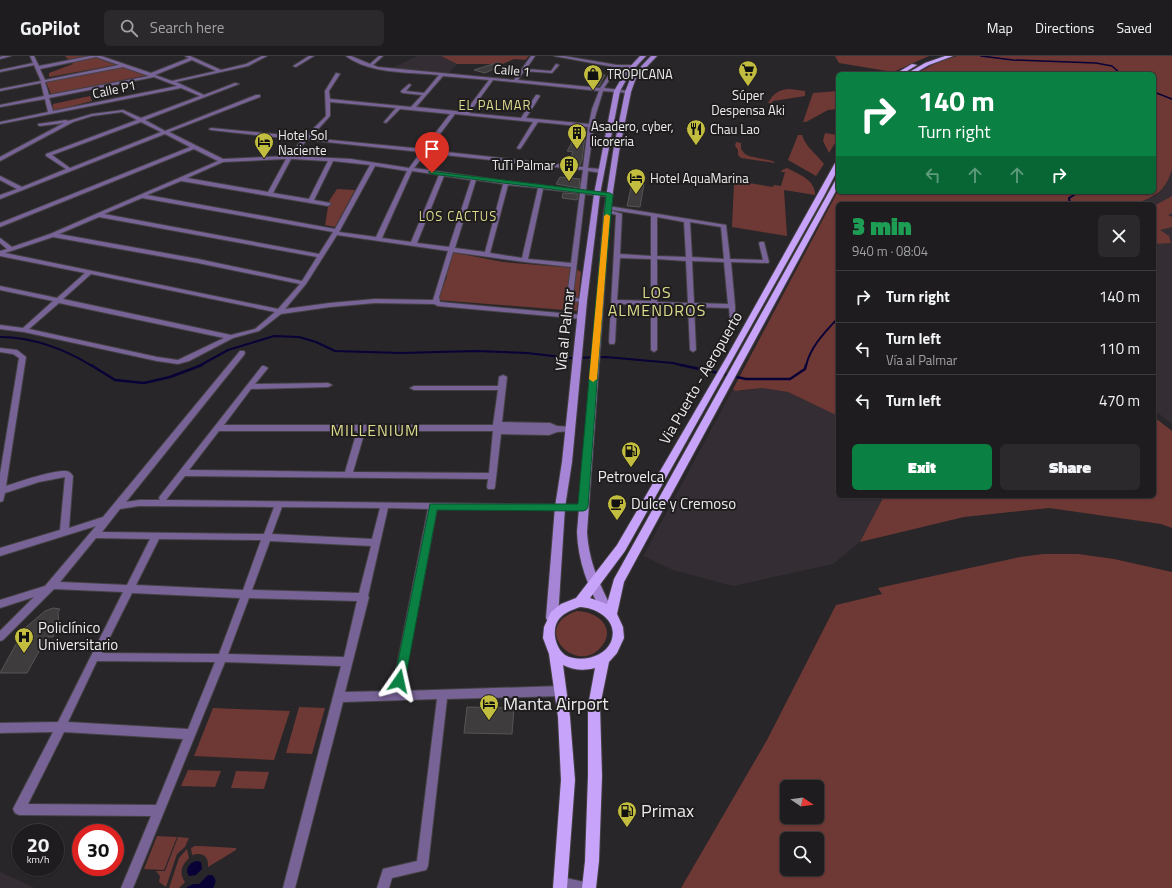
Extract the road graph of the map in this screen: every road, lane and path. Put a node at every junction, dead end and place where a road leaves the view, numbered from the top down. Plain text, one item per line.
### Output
1 (9, 56) edge
2 (32, 56) edge
3 (97, 56) edge
4 (187, 56) edge
5 (265, 56) edge
6 (312, 56) edge
7 (348, 56) edge
8 (380, 56) edge
9 (532, 56) edge
10 (556, 56) edge
11 (643, 56) edge
12 (654, 56) edge
13 (937, 56) edge
14 (950, 56) edge
15 (0, 58) edge
16 (192, 59) junction
17 (125, 65) junction
18 (557, 65) dead end
19 (36, 66) junction
20 (295, 66) dead end
21 (370, 66) junction
22 (617, 66) junction
23 (633, 66) junction
24 (523, 70) junction
25 (0, 71) edge
26 (221, 71) junction
27 (902, 72) edge
28 (912, 72) edge
29 (338, 74) dead end
30 (442, 74) junction
31 (153, 75) junction
32 (492, 79) junction
33 (43, 81) junction
34 (515, 81) junction
35 (172, 82) junction
36 (237, 84) dead end
37 (409, 84) dead end
38 (182, 86) junction
39 (601, 89) junction
40 (0, 90) edge
41 (617, 91) junction
42 (628, 92) junction
43 (425, 94) junction
44 (47, 96) junction
45 (203, 96) junction
46 (258, 96) dead end
47 (538, 96) dead end
48 (328, 100) junction
49 (0, 106) edge
50 (399, 107) junction
51 (413, 108) junction
52 (454, 112) junction
53 (51, 113) junction
54 (466, 114) junction
55 (39, 116) junction
56 (140, 119) junction
57 (523, 119) junction
58 (74, 120) junction
59 (536, 120) junction
60 (386, 122) dead end
61 (0, 123) edge
62 (40, 125) junction
63 (591, 126) junction
64 (211, 129) dead end
65 (51, 132) junction
66 (166, 133) junction
67 (306, 139) junction
68 (194, 147) junction
69 (519, 148) dead end
70 (424, 152) junction
71 (289, 157) junction
72 (0, 159) edge
73 (331, 160) junction
74 (222, 161) junction
75 (373, 164) junction
76 (836, 167) edge
77 (70, 170) junction
78 (410, 170) junction
79 (586, 170) junction
80 (601, 172) junction
81 (442, 174) junction
82 (0, 178) edge
83 (474, 178) junction
84 (180, 179) junction
85 (506, 183) junction
86 (836, 185) edge
87 (540, 187) junction
88 (22, 188) junction
89 (582, 192) junction
90 (270, 193) junction
91 (597, 194) junction
92 (610, 195) junction
93 (140, 196) junction
94 (0, 197) edge
95 (311, 201) junction
96 (328, 204) dead end
97 (608, 210) junction
98 (98, 214) junction
99 (654, 215) junction
100 (687, 220) junction
101 (0, 225) edge
102 (336, 232) junction
103 (52, 235) junction
104 (0, 240) edge
105 (378, 240) junction
106 (762, 243) dead end
107 (413, 245) junction
108 (11, 250) junction
109 (450, 250) junction
110 (0, 253) edge
111 (487, 255) junction
112 (321, 256) junction
113 (616, 256) junction
114 (654, 258) junction
115 (688, 259) junction
116 (525, 260) junction
117 (728, 261) junction
118 (573, 265) junction
119 (89, 273) junction
120 (304, 283) junction
121 (0, 288) edge
122 (58, 301) junction
123 (583, 301) junction
124 (436, 302) junction
125 (614, 302) junction
126 (654, 303) junction
127 (690, 305) junction
128 (732, 306) junction
129 (280, 312) junction
130 (582, 317) junction
131 (733, 319) dead end
132 (0, 327) edge
133 (24, 330) junction
134 (231, 337) junction
135 (612, 342) dead end
136 (0, 350) edge
137 (654, 350) dead end
138 (693, 350) dead end
139 (242, 353) dead end
140 (264, 368) dead end
141 (503, 377) dead end
142 (328, 385) dead end
143 (249, 387) junction
144 (414, 388) dead end
145 (502, 388) junction
146 (217, 428) junction
147 (362, 428) junction
148 (497, 428) junction
149 (571, 429) junction
150 (182, 474) junction
151 (348, 475) junction
152 (492, 476) junction
153 (491, 487) dead end
154 (1, 495) edge
155 (163, 498) dead end
156 (279, 504) junction
157 (386, 505) junction
158 (117, 506) junction
159 (433, 506) junction
160 (560, 507) junction
161 (583, 507) junction
162 (107, 520) junction
163 (64, 533) junction
164 (94, 535) junction
165 (156, 536) junction
166 (267, 537) junction
167 (376, 542) junction
168 (0, 552) edge
169 (593, 584) junction
170 (50, 587) junction
171 (130, 588) junction
172 (245, 594) junction
173 (364, 597) junction
174 (580, 602) junction
175 (0, 604) edge
176 (608, 612) junction
177 (552, 618) junction
178 (0, 637) edge
179 (555, 653) junction
180 (95, 657) junction
181 (222, 658) junction
182 (603, 659) junction
183 (347, 662) junction
184 (561, 691) junction
185 (443, 694) junction
186 (396, 696) junction
187 (339, 697) junction
188 (61, 727) junction
189 (0, 728) edge
190 (191, 734) junction
191 (158, 811) junction
192 (560, 886) edge
193 (127, 888) edge
194 (289, 888) edge
195 (384, 888) edge
196 (584, 888) edge
197 (589, 888) edge

1 - 15 street
2 - 19 street
3 - 17 street
3 - 19 street
4 - 16 street
5 - 26 street
6 - 20 street
7 - 21 street, Calle 1
8 - 21 street
9 - 24 street
10 - 22 street
11 - 23 main road, Vía al Palmar
12 - 42 main road, Vía al Palmar
13 - 27 main road
14 - 28 main road
16 - 26 street
16 - 31 street
17 - 31 street
17 - 33 street
18 - 24 street
19 - 25 street
19 - 33 street
21 - 30 street, Calle 1
22 - 23 street
22 - 39 street
23 - 41 main road, Vía al Palmar
24 - 34 street
26 - 35 street
29 - 48 street
30 - 32 street, Calle 1
30 - 43 street
31 - 35 street
31 - 44 street
32 - 34 street, Calle 1
32 - 54 street
33 - 40 street
33 - 44 street
34 - 39 street, Calle 1
35 - 38 street
36 - 45 street
37 - 43 street
38 - 45 street
38 - 53 street, Calle P1
39 - 41 street, Calle 1
39 - 63 street
41 - 42 street, Calle 1
41 - 80 main road, Vía al Palmar
42 - 92 main road, Vía al Palmar
43 - 51 street
44 - 49 street
44 - 53 street
45 - 56 street
46 - 66 street
47 - 57 street
48 - 50 street
48 - 67 street
50 - 51 street
50 - 60 street
51 - 52 street
52 - 54 street
52 - 70 street
53 - 55 street, Calle P1
54 - 57 street
55 - 61 street, Calle P1
55 - 62 street
56 - 58 street
56 - 66 street
56 - 77 street
57 - 59 street
58 - 62 street
58 - 65 street
59 - 63 street
59 - 69 street
62 - 65 street
63 - 79 street
64 - 67 street
65 - 72 street
66 - 68 street
66 - 77 street
67 - 70 street
67 - 71 street
68 - 74 street
68 - 101 street
70 - 78 street
70 - 79 street
71 - 73 street
71 - 74 street
71 - 90 street
73 - 75 street
73 - 95 street
74 - 84 street
75 - 78 street
75 - 102 street
76 - 169 main road, Via Puerto - Aeropuerto
77 - 88 street
78 - 81 street
78 - 105 street
79 - 80 street
79 - 89 street
80 - 91 main road, Vía al Palmar
81 - 83 street
81 - 107 street
82 - 88 street
83 - 85 street
83 - 109 street
84 - 90 street
84 - 93 street
85 - 87 street
85 - 111 street
86 - 176 main road, Via Puerto - Aeropuerto
87 - 89 street
87 - 116 street
88 - 94 street
89 - 91 street
89 - 118 street
90 - 95 street
91 - 92 street
91 - 123 main road, Vía al Palmar
92 - 97 main road, Vía al Palmar
93 - 98 street
93 - 102 street
95 - 96 street
97 - 99 street
97 - 113 street
97 - 161 main road, Vía al Palmar
98 - 103 street
98 - 112 street
99 - 100 street
99 - 114 street
100 - 115 street
100 - 117 street
102 - 105 street
102 - 112 street
103 - 108 street
103 - 120 street
104 - 108 street
105 - 107 street
106 - 117 street
107 - 109 street
108 - 110 street
109 - 111 street
109 - 124 street
110 - 119 street
111 - 116 street
112 - 120 street
113 - 114 street
113 - 125 street
114 - 115 street
114 - 126 street
115 - 117 street
115 - 127 street
116 - 118 street
117 - 128 street
118 - 123 street
119 - 122 street
119 - 129 street
120 - 129 street
121 - 122 street
122 - 133 street
122 - 134 street
123 - 130 main road, Vía al Palmar
124 - 129 street
124 - 130 street
125 - 126 street
125 - 135 street
126 - 127 street
126 - 137 street
127 - 128 street
127 - 138 street
128 - 131 street
129 - 134 street
130 - 149 main road, Vía al Palmar
132 - 133 street
133 - 134 street
136 - 154 street
139 - 158 street
140 - 143 street
141 - 145 street
142 - 143 street
143 - 146 street
144 - 145 street
145 - 148 street
146 - 147 street
146 - 150 street
147 - 148 street
147 - 151 street
148 - 149 street
148 - 152 street
149 - 160 main road, Vía al Palmar
150 - 151 street
150 - 155 street
151 - 152 street
152 - 153 street
154 - 163 street
156 - 157 street
156 - 158 street
156 - 166 street
157 - 159 street
157 - 167 street
158 - 162 street
159 - 160 street
159 - 186 street
160 - 161 street
160 - 177 main road, Vía al Palmar
161 - 169 main road, Vía al Palmar
162 - 163 street
162 - 164 street
163 - 168 street
164 - 165 street
164 - 170 street
165 - 166 street
165 - 171 street
166 - 167 street
166 - 172 street
167 - 173 street
169 - 174 main road, Via Puerto - Aeropuerto
169 - 176 main road, Vía al Palmar
170 - 171 street
170 - 175 street
170 - 178 street
171 - 172 street
171 - 180 street
172 - 173 street
172 - 181 street
173 - 183 street
174 - 176 main road
174 - 177 main road
176 - 182 main road
177 - 179 main road
179 - 182 main road
179 - 184 main road
180 - 181 street
180 - 188 street
181 - 183 street
181 - 190 street
182 - 197 main road
183 - 187 street
184 - 185 street
184 - 192 main road
185 - 186 street
185 - 195 street
186 - 187 street
187 - 194 street
188 - 189 street
188 - 190 street
188 - 191 street
190 - 191 street
191 - 193 street
192 - 196 street

